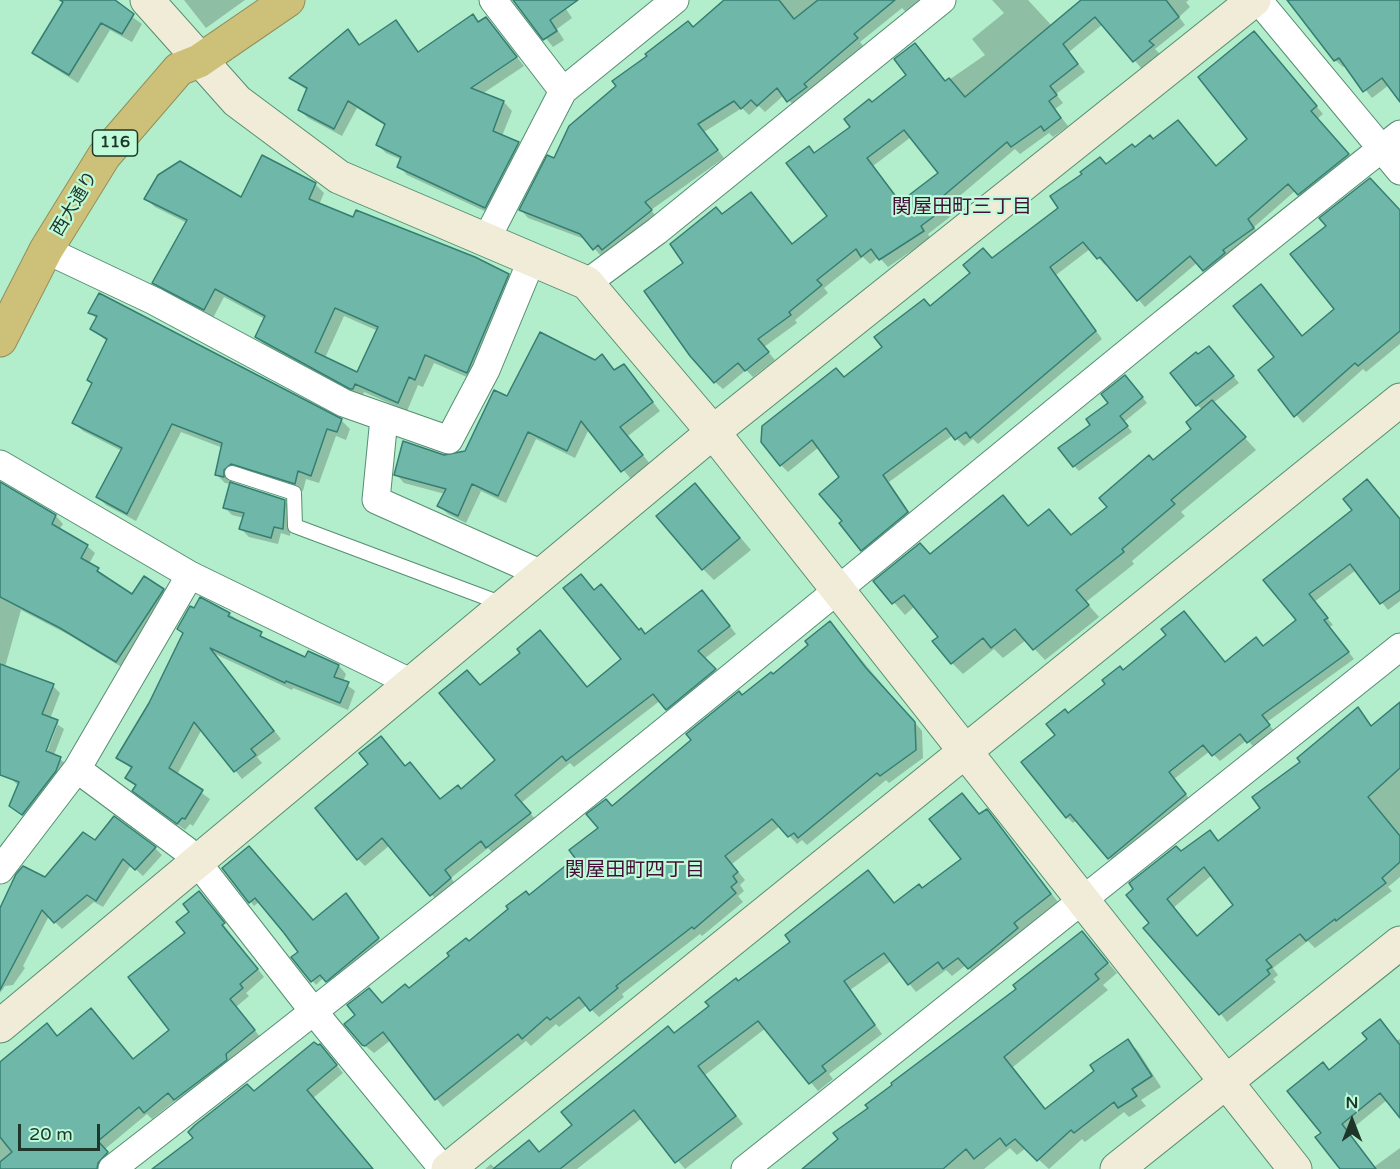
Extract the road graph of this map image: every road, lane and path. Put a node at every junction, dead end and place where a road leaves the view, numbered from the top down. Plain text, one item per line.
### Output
1 (288, 0) edge
2 (493, 0) edge
3 (675, 0) edge
4 (942, 0) edge
5 (1256, 0) edge
6 (149, 1) edge
7 (199, 60) junction
8 (563, 91) junction
9 (1391, 142) edge
10 (1400, 171) edge
11 (486, 240) junction
12 (46, 250) junction
13 (532, 259) junction
14 (587, 284) junction
15 (4, 321) edge
16 (1400, 400) edge
17 (384, 418) junction
18 (713, 432) junction
19 (0, 464) edge
20 (232, 473) dead end
21 (542, 574) junction
22 (190, 575) junction
23 (837, 589) junction
24 (506, 605) junction
25 (1400, 647) edge
26 (412, 683) junction
27 (966, 752) junction
28 (76, 769) junction
29 (197, 862) junction
30 (0, 870) edge
31 (1082, 898) junction
32 (1400, 943) edge
33 (314, 1012) junction
34 (0, 1026) edge
35 (1227, 1082) junction
36 (112, 1169) edge
37 (443, 1169) edge
38 (448, 1169) edge
39 (745, 1169) edge
40 (1117, 1169) edge
41 (1295, 1169) edge

1 - 7 highway, 西大通り / 116
2 - 8 street
3 - 8 street
4 - 14 street
5 - 9 street
5 - 18 street
6 - 7 street
7 - 11 street
7 - 12 highway, 西大通り / 116
8 - 11 street
9 - 10 street
9 - 23 street
11 - 13 street
12 - 15 highway, 西大通り / 116
12 - 17 street
13 - 14 street
13 - 17 street
14 - 18 street
16 - 27 street
17 - 21 street
18 - 21 street
18 - 23 street
19 - 22 street
20 - 24 lane
21 - 24 street
22 - 26 street
22 - 28 street
23 - 27 street
23 - 33 street
24 - 26 street
25 - 31 street
26 - 29 street
27 - 31 street
27 - 38 street
28 - 29 street
28 - 30 street
29 - 33 street
29 - 34 street
31 - 35 street
31 - 39 street
32 - 35 street
33 - 36 street
33 - 37 street
35 - 40 street
35 - 41 street

